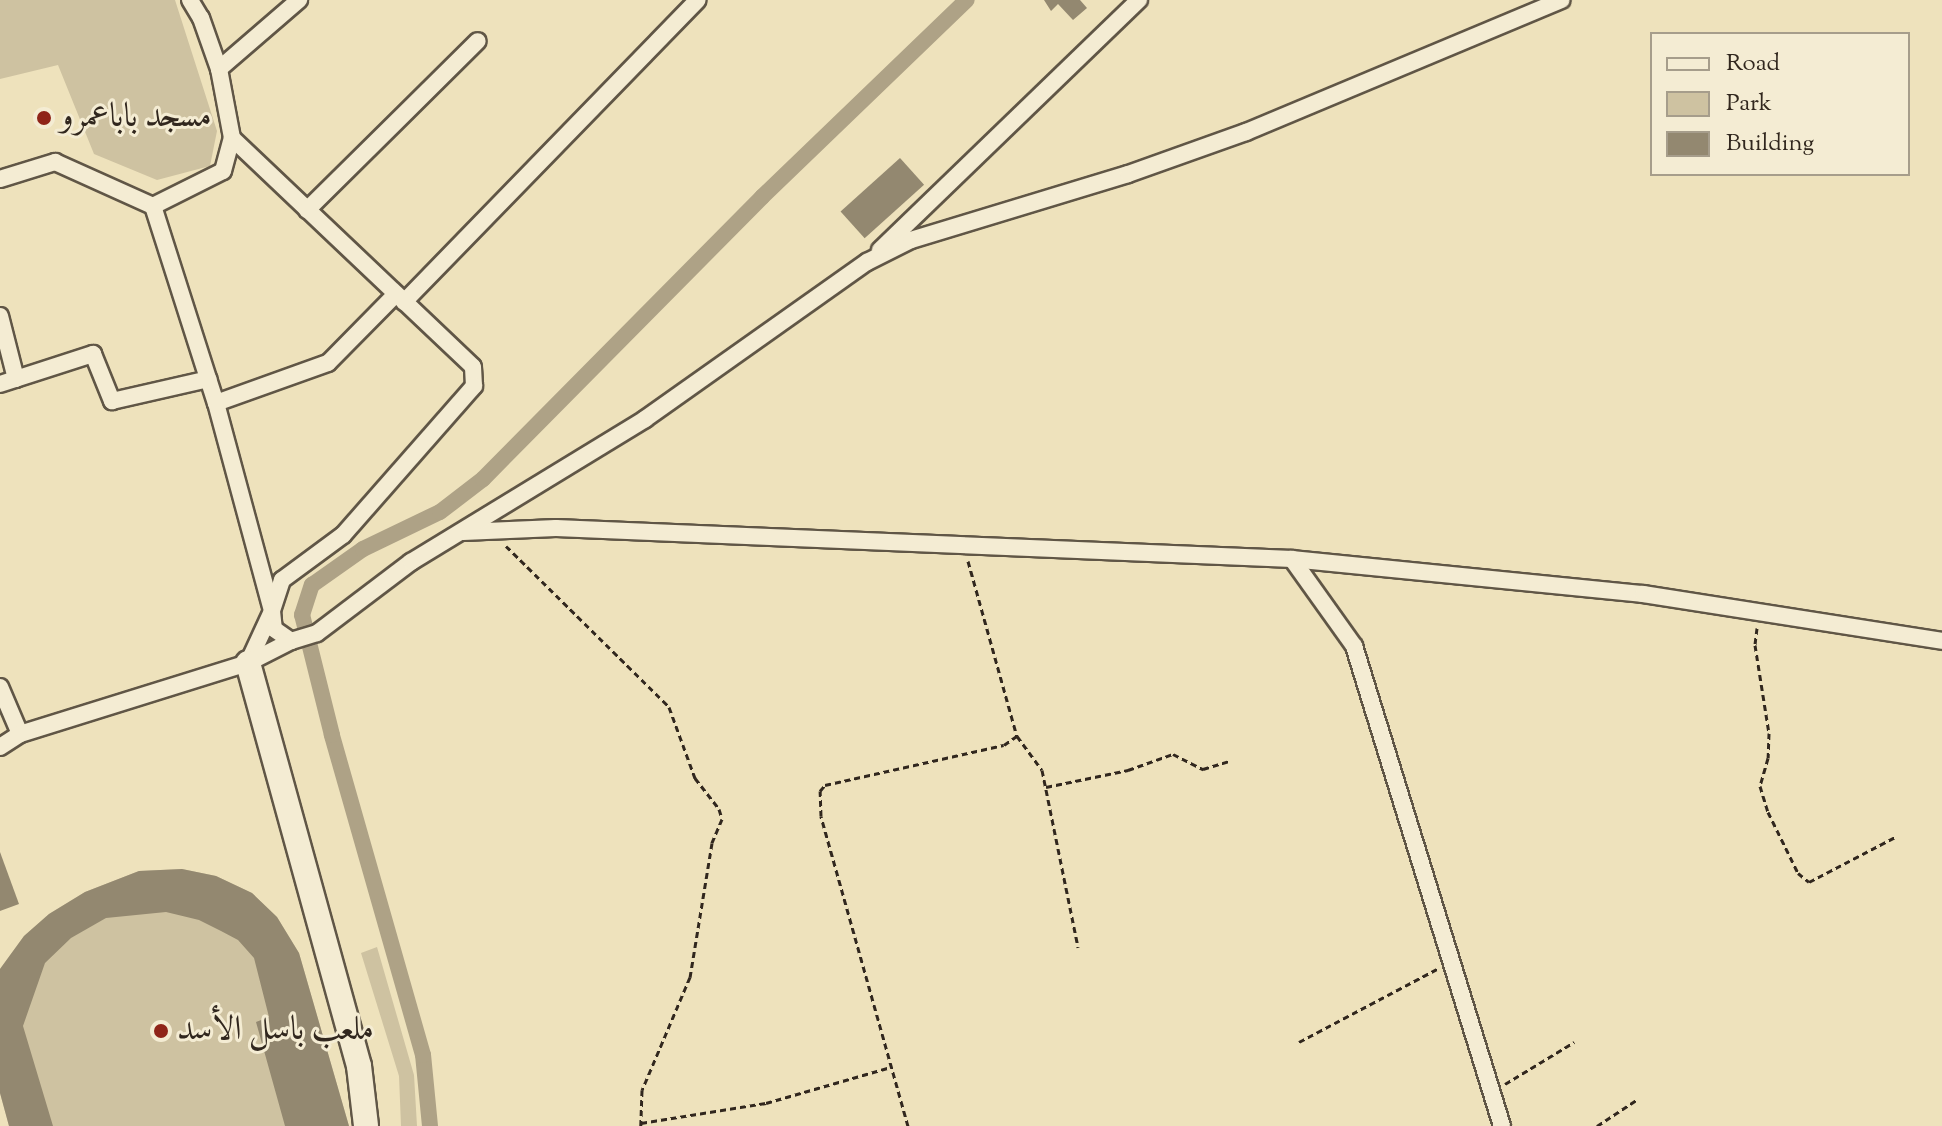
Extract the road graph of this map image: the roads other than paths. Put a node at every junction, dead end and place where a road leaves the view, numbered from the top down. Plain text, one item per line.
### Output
1 (190, 0) edge
2 (299, 0) edge
3 (698, 0) edge
4 (1139, 0) edge
5 (1561, 0) edge
6 (478, 41) dead end
7 (219, 69) junction
8 (232, 138) junction
9 (0, 179) edge
10 (153, 206) junction
11 (307, 210) junction
12 (867, 262) junction
13 (400, 298) junction
14 (0, 316) edge
15 (209, 379) junction
16 (8, 381) edge
17 (216, 403) junction
18 (461, 532) junction
19 (1292, 559) junction
20 (272, 611) junction
21 (291, 641) junction
22 (1942, 641) edge
23 (248, 663) junction
24 (0, 687) edge
25 (20, 734) junction
26 (0, 747) edge
27 (366, 1126) edge
28 (1502, 1126) edge

1 - 7 street
2 - 7 street
3 - 13 street
4 - 12 street
5 - 12 street
6 - 11 street
7 - 8 street
8 - 10 street
8 - 11 street
9 - 10 street
10 - 15 street
11 - 13 street
12 - 18 street
13 - 17 street
13 - 20 street
14 - 16 street
15 - 16 street
15 - 17 street
17 - 20 street
18 - 19 street
18 - 21 street
19 - 22 street
19 - 28 street
20 - 21 street
20 - 23 street
21 - 23 street
23 - 25 street
23 - 27 main road
24 - 25 street
25 - 26 street

